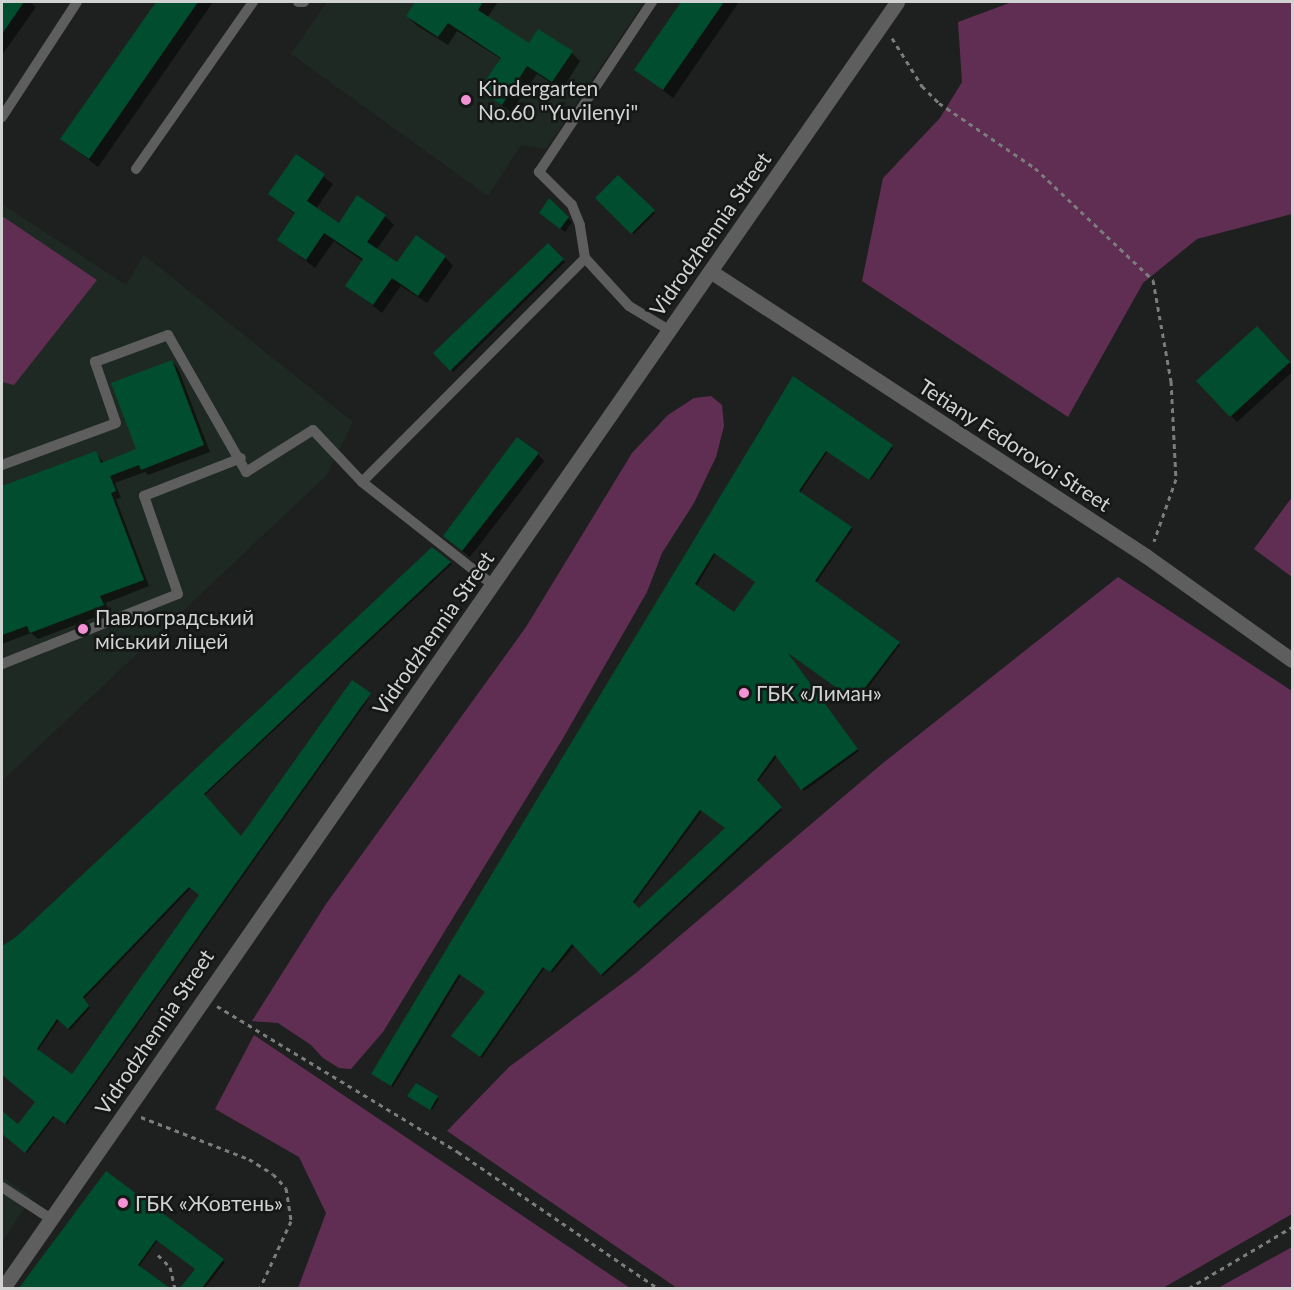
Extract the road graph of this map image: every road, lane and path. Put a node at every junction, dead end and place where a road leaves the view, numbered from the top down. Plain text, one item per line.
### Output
1 (77, 2) edge
2 (253, 2) edge
3 (298, 2) edge
4 (304, 2) edge
5 (652, 2) edge
6 (897, 2) edge
7 (879, 28) junction
8 (2, 117) edge
9 (136, 169) dead end
10 (585, 258) junction
11 (710, 272) junction
12 (669, 330) junction
13 (241, 458) junction
14 (2, 465) edge
15 (362, 482) junction
16 (1146, 556) junction
17 (493, 585) junction
18 (1293, 660) edge
19 (2, 664) edge
20 (202, 998) junction
21 (125, 1111) junction
22 (2, 1187) edge
23 (51, 1219) junction
24 (1293, 1227) edge
25 (158, 1255) dead end
26 (3, 1288) edge
27 (175, 1288) edge
28 (260, 1288) edge
29 (657, 1288) edge
30 (1189, 1288) edge

1 - 8 lane
2 - 9 lane
3 - 4 lane
5 - 10 lane
6 - 7 street, Vidrodzhennia Street
7 - 11 street, Vidrodzhennia Street
7 - 16 path
10 - 12 lane
10 - 15 lane
11 - 12 street, Vidrodzhennia Street
11 - 16 street, Tetiany Fedorovoi Street
12 - 17 street, Vidrodzhennia Street
13 - 14 lane
13 - 15 lane
13 - 19 lane
15 - 17 lane
16 - 18 street, Tetiany Fedorovoi Street
17 - 20 street, Vidrodzhennia Street
20 - 21 street, Vidrodzhennia Street
20 - 29 path
21 - 23 street, Vidrodzhennia Street
21 - 28 path
22 - 23 lane
23 - 26 street, Vidrodzhennia Street
24 - 30 path
25 - 27 path

